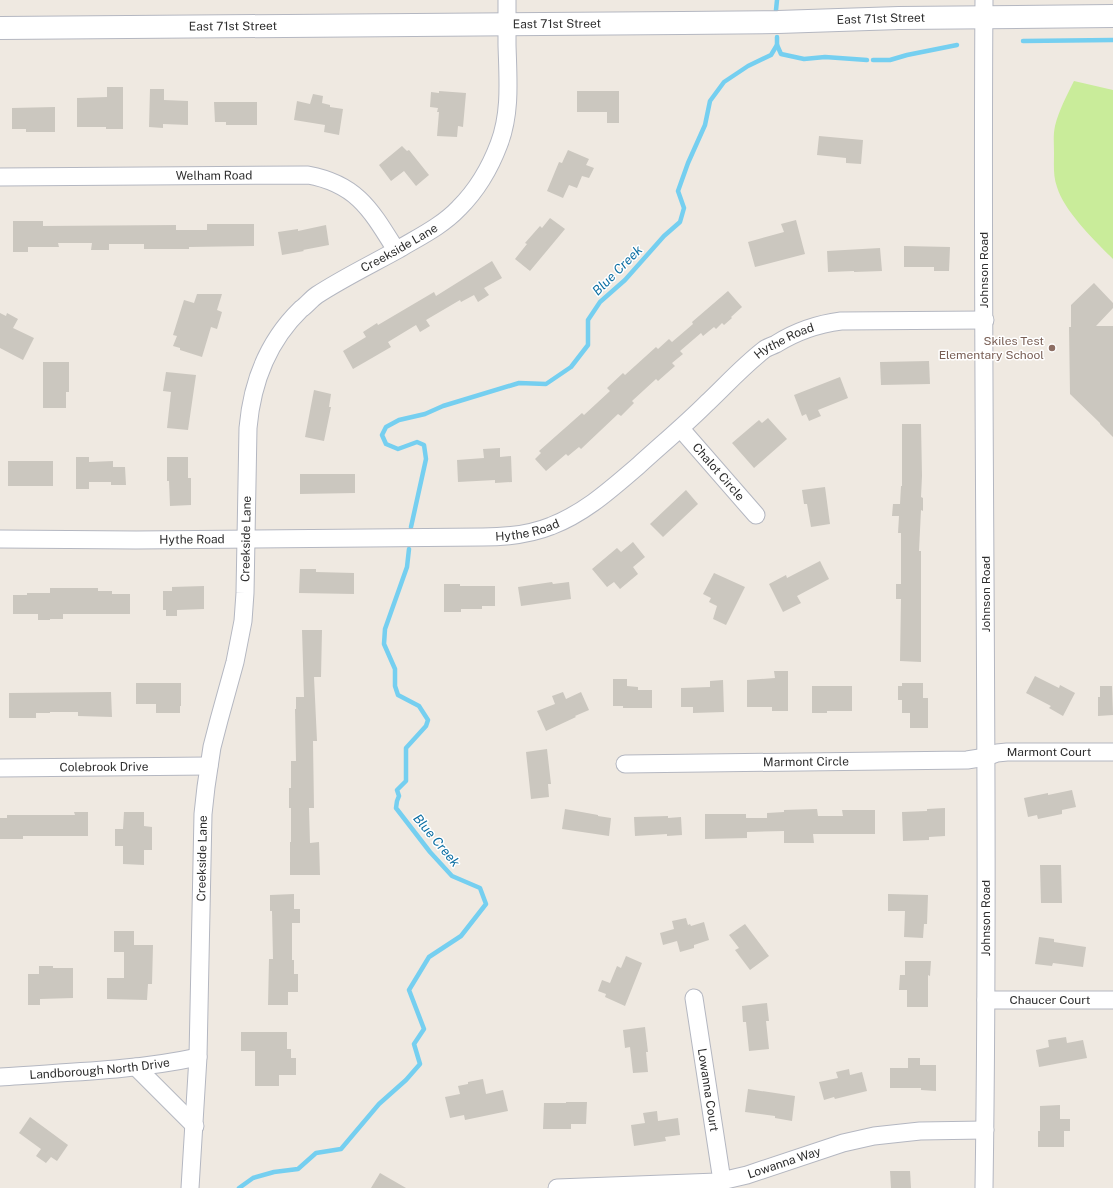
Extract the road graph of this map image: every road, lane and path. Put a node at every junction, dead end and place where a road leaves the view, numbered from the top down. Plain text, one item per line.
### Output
1 (507, 0) edge
2 (984, 8) edge
3 (1113, 16) edge
4 (507, 24) junction
5 (0, 28) edge
6 (0, 177) edge
7 (396, 250) junction
8 (985, 320) junction
9 (681, 428) junction
10 (756, 516) dead end
11 (0, 539) edge
12 (246, 539) junction
13 (1113, 752) edge
14 (986, 757) junction
15 (625, 764) dead end
16 (209, 766) junction
17 (0, 768) edge
18 (694, 998) dead end
19 (986, 1000) junction
20 (1113, 1000) edge
21 (198, 1057) junction
22 (136, 1067) junction
23 (0, 1077) edge
24 (195, 1126) junction
25 (985, 1130) junction
26 (722, 1181) junction
27 (190, 1188) edge
28 (557, 1188) edge
29 (984, 1188) edge

1 - 4 street, Creekside Lane
2 - 3 main road, East 71st Street
2 - 4 main road, East 71st Street
2 - 8 street, Johnson Road
4 - 5 main road, East 71st Street
4 - 7 street, Creekside Lane
6 - 7 street, Welham Road
7 - 12 street, Creekside Lane
8 - 9 street, Hythe Road
8 - 14 street, Johnson Road
9 - 10 street, Chalot Circle
9 - 12 street, Hythe Road
11 - 12 street, Hythe Road
12 - 16 street, Creekside Lane
13 - 14 street, Marmont Court
14 - 15 street, Marmont Circle
14 - 19 street, Johnson Road
16 - 17 street, Colebrook Drive
16 - 21 street, Creekside Lane
18 - 26 street, Lowanna Court
19 - 20 street, Chaucer Court
19 - 25 street, Johnson Road
21 - 22 street, Landborough North Drive
21 - 24 street, Creekside Lane
22 - 23 street, Landborough North Drive
22 - 24 street
24 - 27 street, Creekside Lane
25 - 26 street, Lowanna Way
25 - 29 street, Johnson Road
26 - 28 street, Lowanna Way

